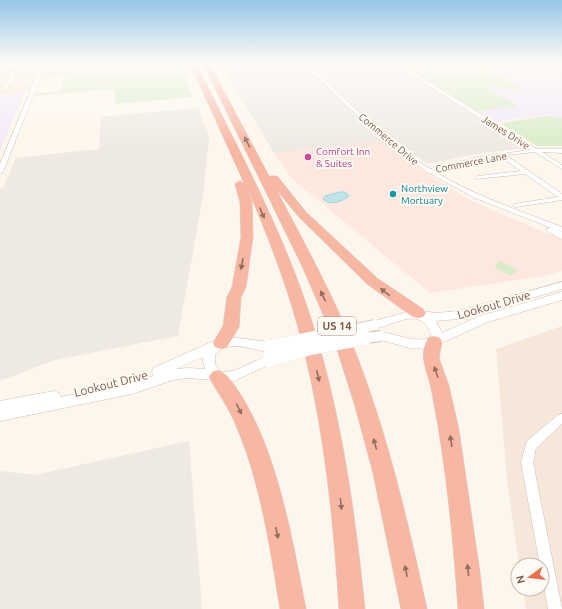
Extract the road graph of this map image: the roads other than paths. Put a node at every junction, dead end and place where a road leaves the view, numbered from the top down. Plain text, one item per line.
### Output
1 (32, 91) edge
2 (206, 91) edge
3 (221, 91) edge
4 (336, 91) edge
5 (440, 91) edge
6 (535, 151) junction
7 (562, 151) edge
8 (502, 155) junction
9 (237, 157) junction
10 (255, 158) junction
11 (562, 167) edge
12 (428, 171) junction
13 (0, 172) edge
14 (525, 172) junction
15 (478, 178) dead end
16 (562, 198) edge
17 (516, 205) dead end
18 (559, 231) edge
19 (562, 285) edge
20 (562, 296) edge
21 (421, 314) junction
22 (436, 340) junction
23 (219, 344) junction
24 (269, 354) junction
25 (216, 376) junction
26 (0, 407) edge
27 (0, 415) edge
28 (562, 418) edge
29 (293, 609) edge
30 (352, 609) edge
31 (414, 609) edge
32 (471, 609) edge
33 (555, 609) edge

1 - 13 street
2 - 9 highway, US 14
10 -> 3 highway, US 14
4 - 12 street, Commerce Drive
5 - 6 street, James Drive
6 - 7 street, Commerce Lane
6 - 8 street, Commerce Lane
6 - 11 street, James Drive
8 - 12 street, Commerce Lane
8 - 14 street
9 -> 23 highway
9 -> 30 highway, US 14
21 -> 10 highway, US 14
31 -> 10 highway, US 14
12 - 18 street, Commerce Drive
14 - 15 street
14 - 16 street
16 - 17 street
19 - 21 main road, Lookout Drive
20 - 22 main road, Lookout Drive
21 - 22 main road
21 - 24 main road, Lookout Drive, bridge
22 - 24 main road, Lookout Drive, bridge
32 -> 22 highway
23 - 24 main road, Lookout Drive
23 - 25 main road
23 - 26 main road, Lookout Drive
24 - 25 main road, Lookout Drive
25 - 27 main road, Lookout Drive
25 -> 29 highway
28 - 33 street

